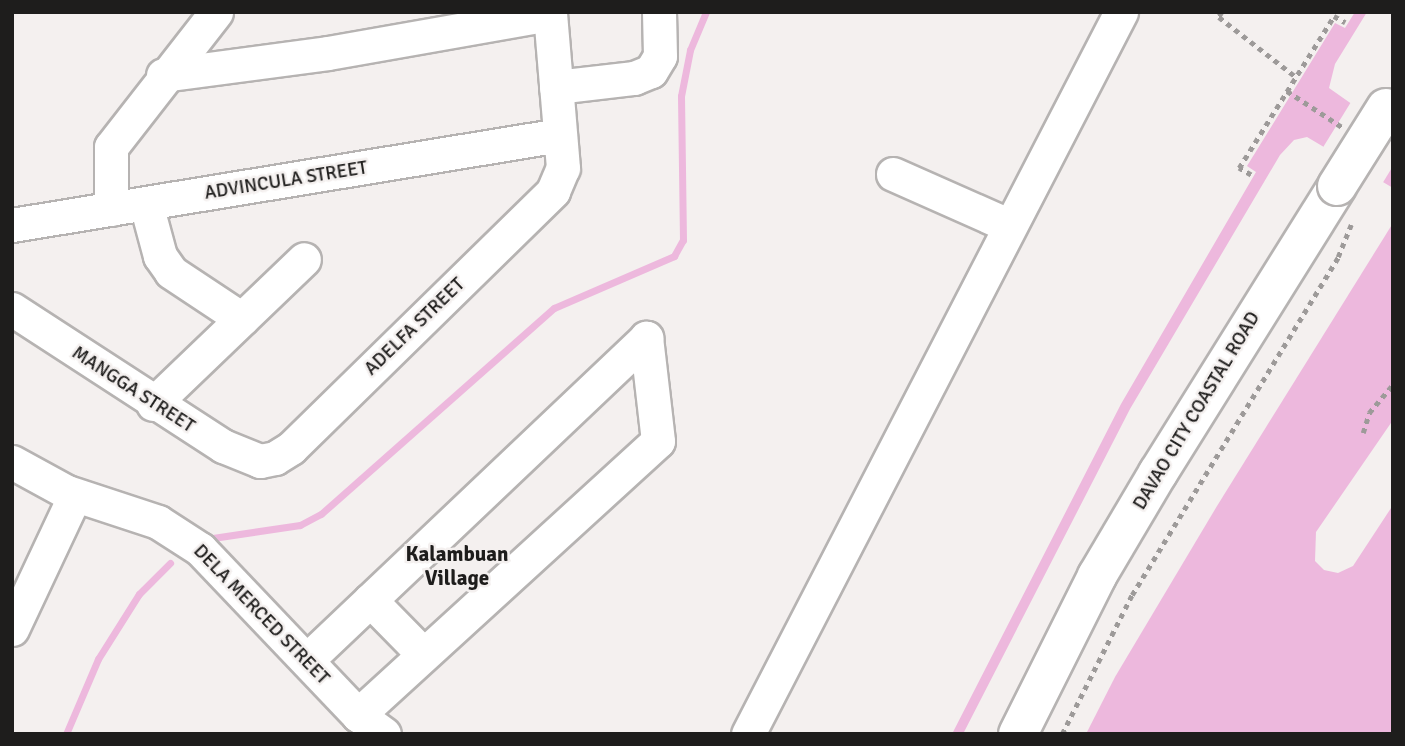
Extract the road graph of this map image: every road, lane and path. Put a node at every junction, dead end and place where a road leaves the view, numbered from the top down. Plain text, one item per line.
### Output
1 (216, 12) edge
2 (659, 12) edge
3 (1121, 12) edge
4 (1222, 12) edge
5 (550, 13) edge
6 (1345, 22) dead end
7 (163, 75) junction
8 (1296, 77) junction
9 (556, 87) junction
10 (1389, 103) edge
11 (560, 135) junction
12 (893, 174) dead end
13 (1251, 175) dead end
14 (146, 204) junction
15 (111, 209) junction
16 (1351, 222) dead end
17 (12, 225) edge
18 (1008, 225) junction
19 (304, 260) dead end
20 (12, 309) edge
21 (242, 319) junction
22 (1393, 384) edge
23 (153, 404) junction
24 (1363, 433) dead end
25 (260, 460) joint
26 (12, 462) edge
27 (75, 495) junction
28 (370, 600) junction
29 (12, 629) edge
30 (423, 654) junction
31 (307, 660) junction
32 (358, 715) junction
33 (384, 734) edge
34 (748, 734) edge
35 (1018, 734) edge
36 (1062, 734) edge

1 - 7 street
2 - 9 street
3 - 18 street
4 - 8 path
5 - 7 street
5 - 9 street
6 - 8 path
7 - 15 street
8 - 13 path
9 - 11 street
10 - 35 main road, DAVAO CITY COASTAL ROAD, bridge
11 - 14 street, ADVINCULA STREET
11 - 25 street, ADELFA STREET
12 - 18 street
14 - 15 street, ADVINCULA STREET
14 - 21 street
15 - 17 street, ADVINCULA STREET
16 - 36 path
18 - 34 street
19 - 21 street
20 - 23 street, MANGGA STREET
21 - 23 street
22 - 24 path
23 - 25 street, MANGGA STREET
26 - 27 street, DELA MERCED STREET
27 - 29 street
27 - 31 street, DELA MERCED STREET
28 - 30 street
28 - 30 street
28 - 31 street
30 - 32 street
31 - 32 street, DELA MERCED STREET
32 - 33 street, DELA MERCED STREET

